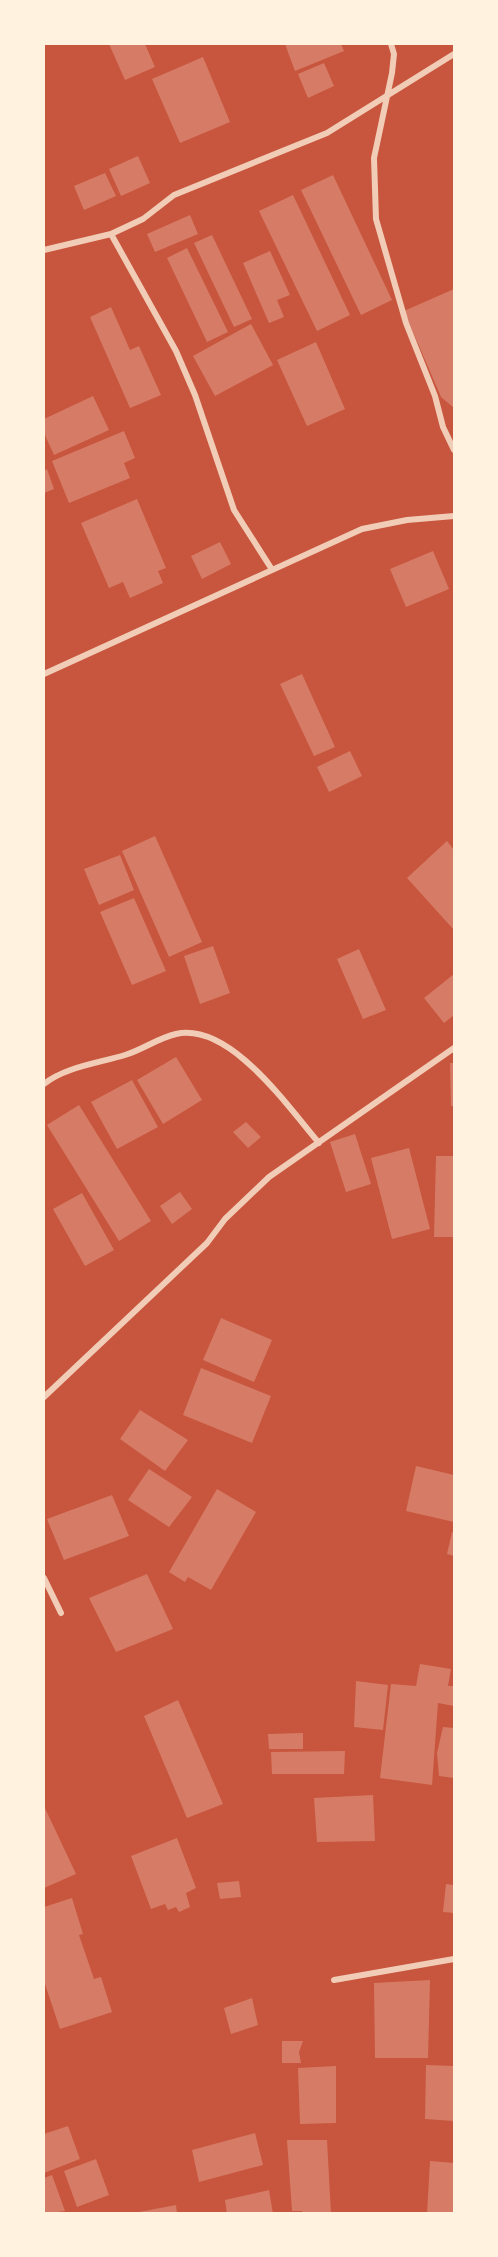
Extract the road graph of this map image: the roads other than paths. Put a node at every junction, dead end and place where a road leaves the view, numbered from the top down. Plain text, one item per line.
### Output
1 (392, 44) edge
2 (454, 54) edge
3 (386, 95) junction
4 (111, 234) junction
5 (44, 250) edge
6 (454, 450) edge
7 (454, 516) edge
8 (271, 568) junction
9 (44, 674) edge
10 (454, 1048) edge
11 (44, 1084) edge
12 (319, 1143) junction
13 (44, 1397) edge
14 (44, 1578) edge
15 (60, 1613) dead end
16 (454, 1959) edge
17 (334, 1980) dead end

1 - 3 street
2 - 3 street
3 - 4 street
3 - 6 street
4 - 5 street
4 - 8 street
7 - 8 street
8 - 9 street
10 - 12 street
11 - 12 street
12 - 13 street
14 - 15 street
16 - 17 street

